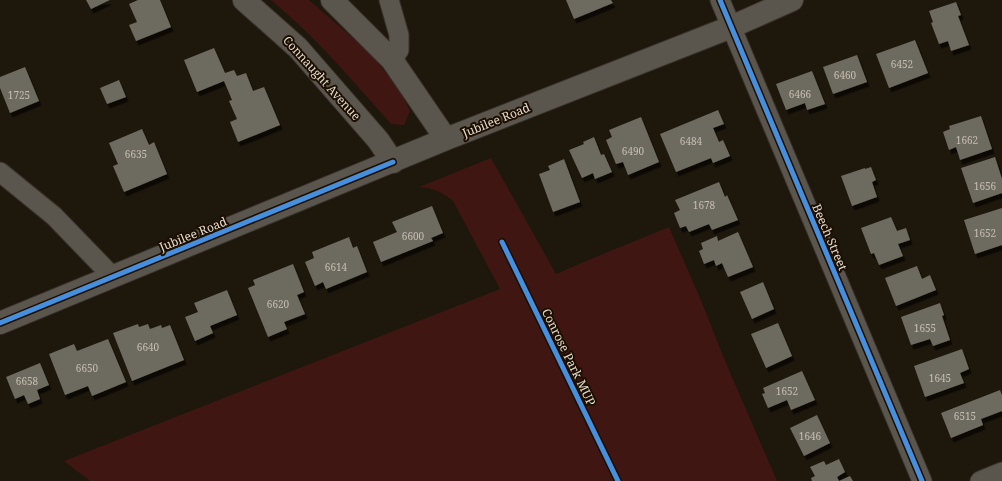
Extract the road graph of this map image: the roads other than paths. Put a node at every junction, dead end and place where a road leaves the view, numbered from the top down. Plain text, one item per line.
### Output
1 (244, 0) edge
2 (332, 0) edge
3 (388, 0) edge
4 (720, 0) edge
5 (792, 0) edge
6 (730, 27) junction
7 (392, 60) junction
8 (446, 139) junction
9 (393, 162) junction
10 (0, 172) edge
11 (113, 277) junction
12 (0, 323) edge
13 (1002, 472) edge
14 (922, 481) edge
15 (980, 481) edge

1 - 9 main road, Connaught Avenue
2 - 7 main road
3 - 7 street
4 - 6 street, Beech Street
5 - 6 main road, Jubilee Road
6 - 8 main road, Jubilee Road
6 - 14 street, Beech Street
7 - 8 main road
8 - 9 main road, Jubilee Road
9 - 11 main road, Jubilee Road
10 - 11 street
11 - 12 main road, Jubilee Road
13 - 15 street

